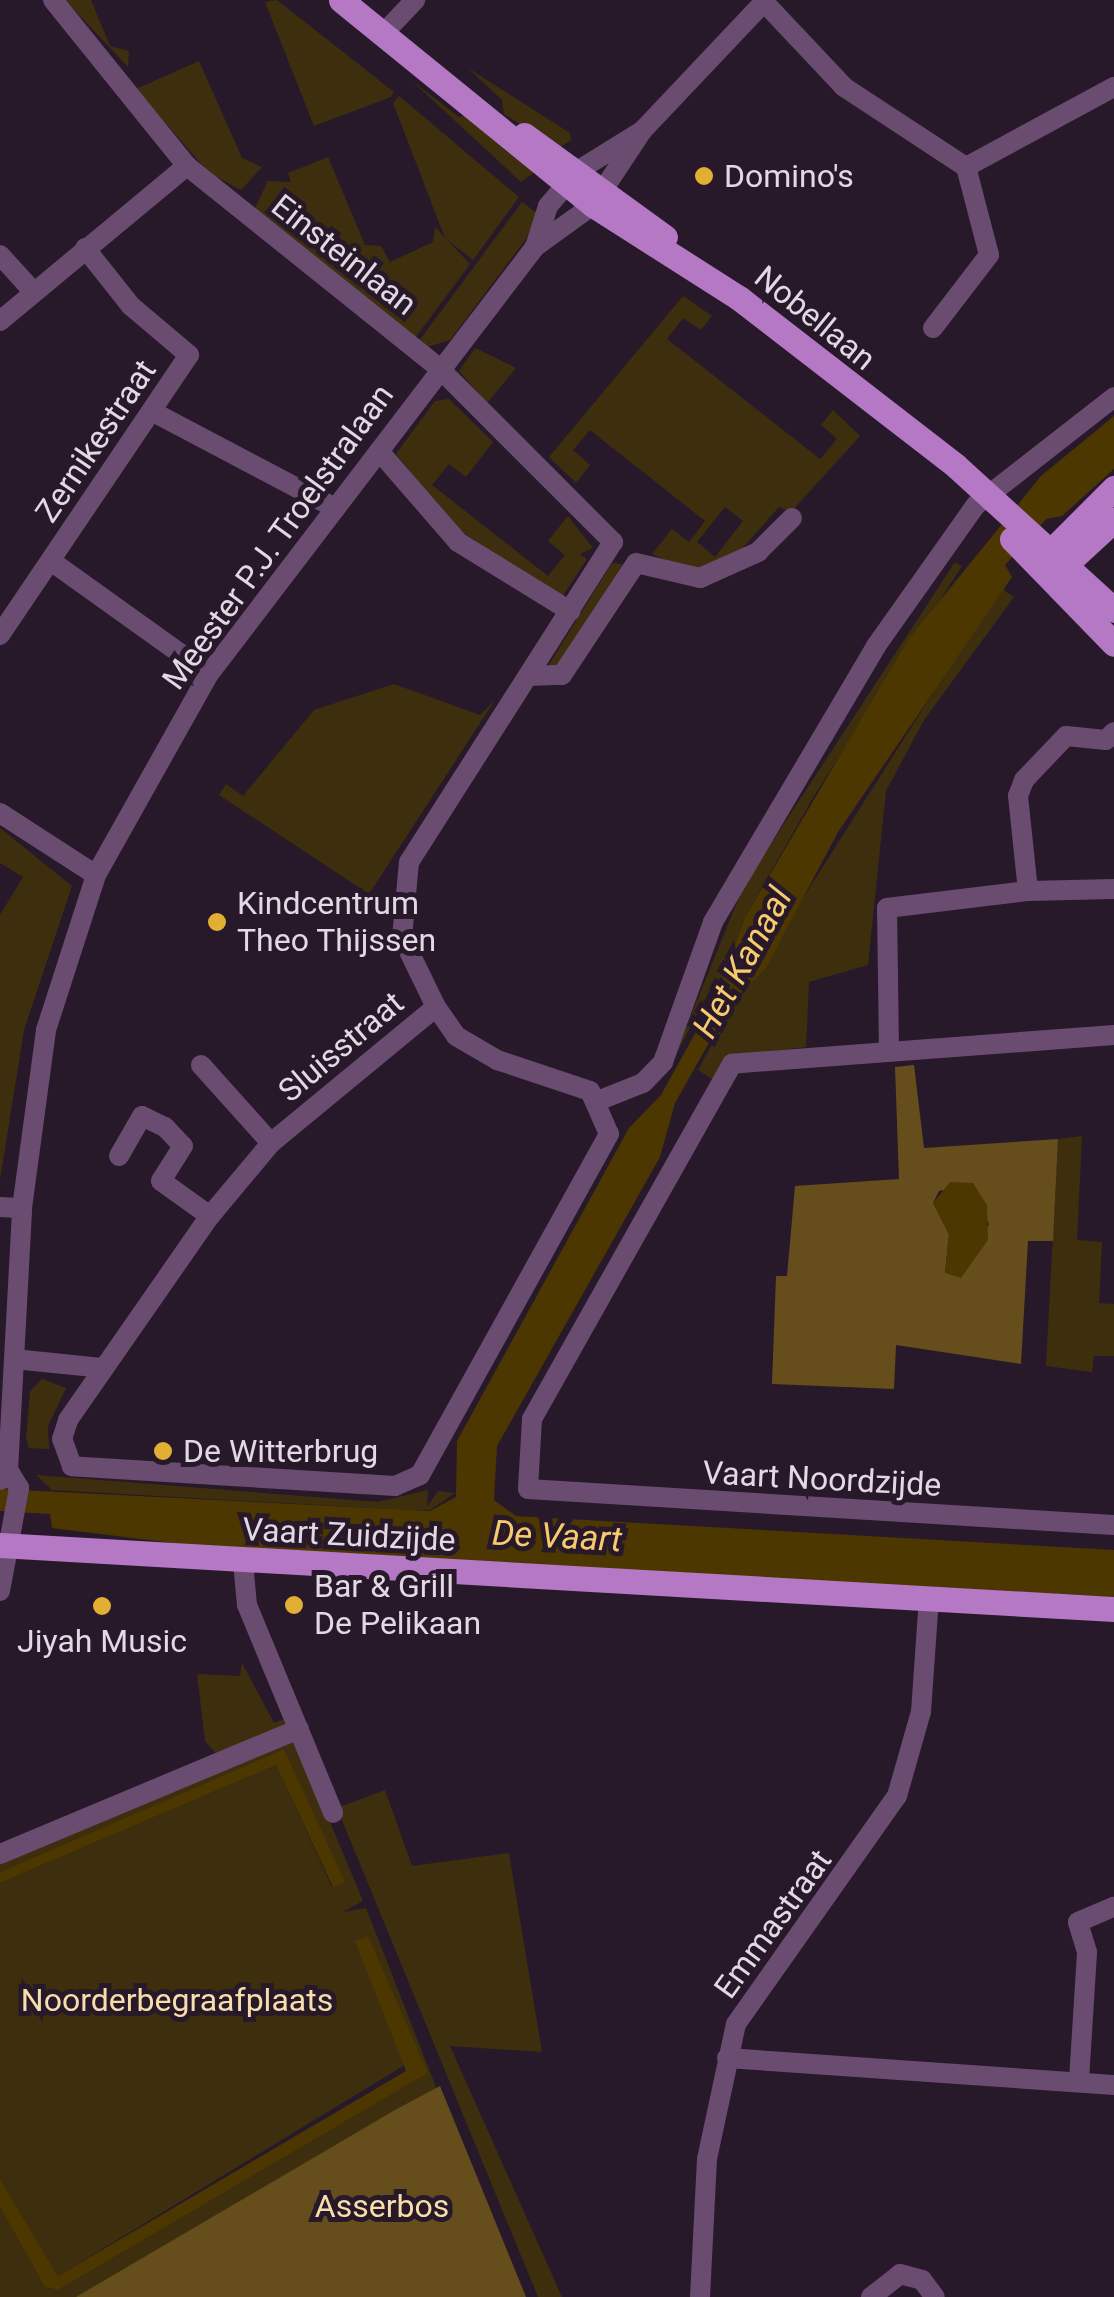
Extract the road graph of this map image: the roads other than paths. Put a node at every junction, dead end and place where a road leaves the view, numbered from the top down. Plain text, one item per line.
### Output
1 (53, 0) edge
2 (341, 0) edge
3 (415, 0) edge
4 (765, 1) edge
5 (383, 34) junction
6 (1114, 87) edge
7 (642, 131) junction
8 (187, 166) junction
9 (966, 167) junction
10 (573, 177) junction
11 (600, 197) junction
12 (535, 247) junction
13 (84, 248) junction
14 (0, 255) edge
15 (30, 288) junction
16 (0, 322) edge
17 (932, 328) dead end
18 (440, 369) junction
19 (1114, 397) edge
20 (155, 413) junction
21 (379, 451) junction
22 (1114, 488) edge
23 (982, 500) junction
24 (335, 508) junction
25 (792, 518) dead end
26 (1114, 520) edge
27 (613, 542) junction
28 (1033, 547) junction
29 (51, 560) junction
30 (636, 562) junction
31 (1114, 610) edge
32 (570, 611) junction
33 (0, 635) edge
34 (1114, 644) edge
35 (209, 674) junction
36 (529, 676) junction
37 (1114, 732) edge
38 (0, 813) edge
39 (96, 875) junction
40 (1114, 889) edge
41 (1028, 891) junction
42 (436, 1007) junction
43 (1114, 1034) edge
44 (889, 1050) junction
45 (201, 1065) dead end
46 (600, 1100) junction
47 (271, 1142) junction
48 (119, 1156) dead end
49 (0, 1206) edge
50 (22, 1208) junction
51 (210, 1216) junction
52 (14, 1358) junction
53 (102, 1368) junction
54 (7, 1477) edge
55 (1114, 1525) edge
56 (7, 1545) edge
57 (243, 1562) junction
58 (0, 1592) edge
59 (930, 1598) junction
60 (1114, 1609) edge
61 (299, 1729) junction
62 (333, 1814) dead end
63 (0, 1854) edge
64 (1114, 1907) edge
65 (727, 2058) junction
66 (1079, 2080) junction
67 (1114, 2086) edge
68 (700, 2297) edge
69 (871, 2297) edge
70 (935, 2297) edge

1 - 8 street, Einsteinlaan
2 - 5 main road, Nobellaan
3 - 5 street
4 - 7 street, Meester P.J. Troelstralaan
4 - 9 street
5 - 10 main road, Nobellaan
6 - 9 street
7 - 10 street, Meester P.J. Troelstralaan
7 - 11 street, Meester P.J. Troelstralaan
8 - 13 street
8 - 18 street, Einsteinlaan
9 - 17 street
10 - 11 main road, Nobellaan
10 - 12 street, Meester P.J. Troelstralaan
11 - 12 street, Meester P.J. Troelstralaan
11 - 23 main road, Nobellaan
12 - 18 street, Meester P.J. Troelstralaan
13 - 15 street
13 - 20 street, Zernikestraat
14 - 15 street
15 - 16 street
18 - 21 street, Meester P.J. Troelstralaan
18 - 27 street, Einsteinlaan
19 - 23 street
20 - 24 street
20 - 29 street, Zernikestraat
21 - 24 street, Meester P.J. Troelstralaan
21 - 32 street
22 - 28 main road
23 - 28 main road, Nobellaan
23 - 46 street
24 - 35 street, Meester P.J. Troelstralaan
25 - 30 street, Einsteinlaan
26 - 28 main road
27 - 30 street, Einsteinlaan
27 - 32 street
28 - 31 main road
28 - 34 main road
29 - 33 street, Zernikestraat
29 - 35 street
30 - 36 street
32 - 36 street
35 - 39 street, Meester P.J. Troelstralaan
36 - 42 street
37 - 41 street
38 - 39 street
39 - 50 street, Meester P.J. Troelstralaan
40 - 41 street
41 - 44 street
42 - 46 street, Sluisstraat
42 - 47 street, Sluisstraat
43 - 44 street
44 - 55 street, Vaart Noordzijde
45 - 47 street, Sluisstraat
46 - 53 street
47 - 51 street, Sluisstraat
48 - 51 street
49 - 50 street
50 - 52 street, Meester P.J. Troelstralaan
51 - 53 street, Sluisstraat
52 - 53 street
52 - 54 street, Meester P.J. Troelstralaan
54 - 56 street, Meester P.J. Troelstralaan
56 - 57 main road, Vaart Zuidzijde
56 - 58 street, Meester P.J. Troelstralaan
57 - 59 main road, Vaart Zuidzijde
57 - 61 street
59 - 60 main road, Vaart Zuidzijde
59 - 65 street, Emmastraat
61 - 62 street
61 - 63 street
64 - 66 street
65 - 66 street
65 - 68 street, Emmastraat
66 - 67 street
69 - 70 street

